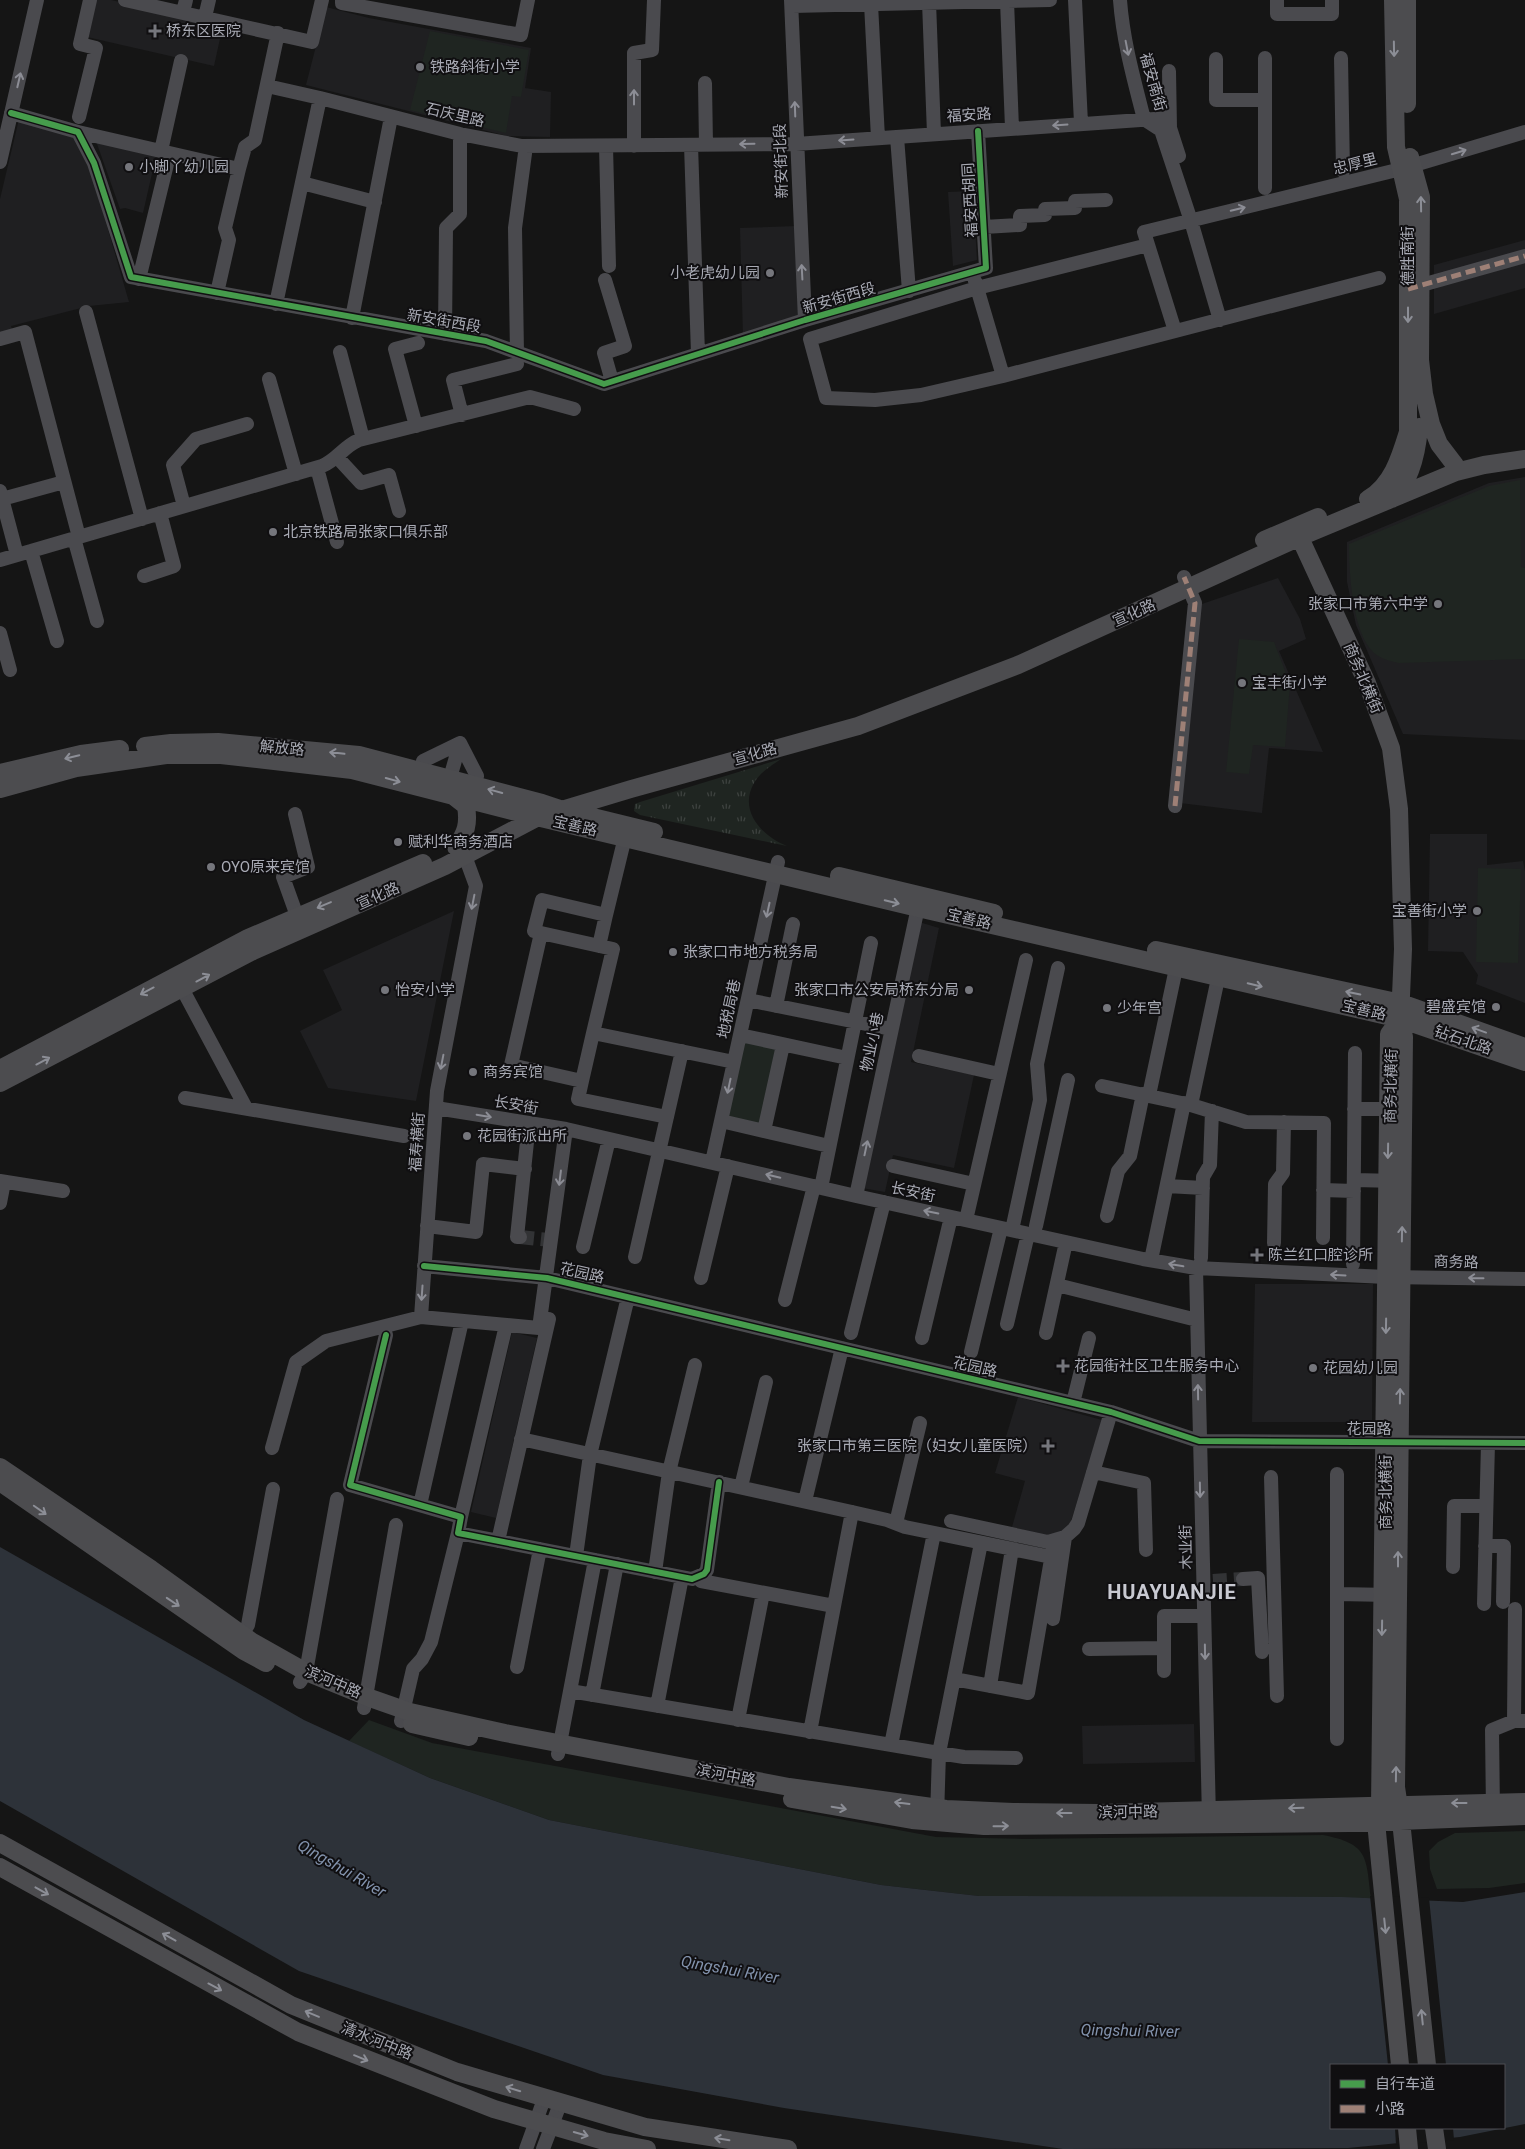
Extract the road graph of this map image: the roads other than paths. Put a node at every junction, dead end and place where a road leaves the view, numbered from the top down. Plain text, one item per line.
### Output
1 (37, 0) edge
2 (90, 0) edge
3 (209, 0) edge
4 (322, 0) edge
5 (342, 0) edge
6 (528, 0) edge
7 (654, 0) edge
8 (1050, 0) edge
9 (1075, 0) edge
10 (1120, 0) edge
11 (1277, 0) edge
12 (1332, 0) edge
13 (1393, 0) edge
14 (1406, 0) edge
15 (132, 1) edge
16 (1007, 1) edge
17 (928, 2) junction
18 (792, 3) edge
19 (871, 4) junction
20 (178, 6) edge
21 (205, 17) junction
22 (278, 33) junction
23 (1265, 58) dead end
24 (1341, 58) dead end
25 (1216, 59) dead end
26 (181, 61) dead end
27 (1169, 71) dead end
28 (704, 83) dead end
29 (267, 86) junction
30 (320, 98) junction
31 (1265, 100) junction
32 (11, 113) junction
33 (79, 117) dead end
34 (391, 117) junction
35 (1169, 118) junction
36 (1144, 119) junction
37 (1080, 124) junction
38 (1012, 128) junction
39 (978, 131) junction
40 (78, 132) junction
41 (1525, 132) edge
42 (460, 134) junction
43 (934, 134) junction
44 (897, 136) junction
45 (878, 138) junction
46 (796, 144) junction
47 (691, 145) junction
48 (706, 145) junction
49 (526, 146) junction
50 (606, 146) junction
51 (634, 146) junction
52 (164, 156) junction
53 (0, 162) edge
54 (1407, 168) junction
55 (239, 169) junction
56 (1342, 171) dead end
57 (302, 183) junction
58 (1265, 188) dead end
59 (1106, 200) dead end
60 (375, 202) junction
61 (1193, 214) junction
62 (984, 227) junction
63 (1148, 244) junction
64 (1525, 256) edge
65 (609, 266) dead end
66 (980, 270) junction
67 (1378, 278) dead end
68 (139, 279) junction
69 (605, 280) dead end
70 (1414, 287) junction
71 (977, 288) junction
72 (909, 291) junction
73 (216, 293) junction
74 (276, 304) junction
75 (86, 312) dead end
76 (352, 318) junction
77 (805, 320) junction
78 (1220, 320) junction
79 (1175, 331) junction
80 (446, 334) junction
81 (0, 339) edge
82 (418, 343) dead end
83 (340, 352) dead end
84 (698, 354) junction
85 (517, 358) junction
86 (1420, 360) junction
87 (1003, 376) junction
88 (269, 379) dead end
89 (612, 381) junction
90 (574, 409) dead end
91 (462, 415) junction
92 (247, 424) dead end
93 (416, 426) junction
94 (363, 439) junction
95 (1525, 450) edge
96 (337, 457) junction
97 (1525, 459) edge
98 (317, 468) junction
99 (1455, 468) junction
100 (296, 474) junction
101 (64, 482) junction
102 (1404, 486) junction
103 (1, 495) edge
104 (1368, 499) junction
105 (1392, 500) junction
106 (184, 506) junction
107 (399, 511) dead end
108 (160, 513) junction
109 (142, 518) junction
110 (1297, 532) junction
111 (76, 538) junction
112 (337, 542) dead end
113 (31, 551) junction
114 (17, 555) junction
115 (0, 560) edge
116 (144, 576) dead end
117 (1186, 582) junction
118 (96, 622) dead end
119 (0, 633) edge
120 (57, 641) dead end
121 (10, 670) dead end
122 (460, 743) junction
123 (423, 761) dead end
124 (0, 773) edge
125 (477, 776) dead end
126 (451, 787) junction
127 (0, 789) edge
128 (630, 789) junction
129 (1175, 806) dead end
130 (540, 810) junction
131 (560, 810) junction
132 (520, 813) junction
133 (295, 814) dead end
134 (627, 832) junction
135 (460, 851) junction
136 (777, 868) junction
137 (919, 902) junction
138 (298, 916) junction
139 (606, 916) junction
140 (793, 924) dead end
141 (280, 932) junction
142 (541, 933) junction
143 (871, 943) dead end
144 (599, 946) junction
145 (1026, 960) dead end
146 (1177, 961) junction
147 (1058, 968) dead end
148 (1220, 970) junction
149 (179, 982) junction
150 (748, 1000) junction
151 (776, 1006) junction
152 (1401, 1011) junction
153 (854, 1022) junction
154 (891, 1029) junction
155 (594, 1033) junction
156 (740, 1035) junction
157 (783, 1044) junction
158 (1525, 1047) edge
159 (682, 1051) junction
160 (1355, 1053) dead end
161 (919, 1056) dead end
162 (847, 1058) junction
163 (734, 1062) junction
164 (1525, 1062) edge
165 (0, 1069) edge
166 (999, 1074) junction
167 (1068, 1080) dead end
168 (582, 1081) junction
169 (0, 1084) edge
170 (1102, 1086) dead end
171 (1146, 1094) junction
172 (185, 1098) dead end
173 (1188, 1104) junction
174 (246, 1108) junction
175 (436, 1108) junction
176 (1354, 1109) junction
177 (1396, 1109) junction
178 (1212, 1111) junction
179 (667, 1117) junction
180 (721, 1122) junction
181 (1284, 1122) junction
182 (529, 1123) junction
183 (566, 1130) junction
184 (764, 1131) junction
185 (404, 1136) dead end
186 (609, 1139) junction
187 (829, 1146) junction
188 (660, 1150) junction
189 (1028, 1157) junction
190 (712, 1162) junction
191 (1050, 1162) junction
192 (728, 1166) junction
193 (892, 1166) dead end
194 (525, 1169) junction
195 (1395, 1181) junction
196 (2, 1182) edge
197 (974, 1184) junction
198 (1167, 1186) junction
199 (1354, 1186) junction
200 (817, 1187) junction
201 (1203, 1188) junction
202 (1323, 1190) junction
203 (63, 1191) dead end
204 (856, 1196) junction
205 (884, 1202) junction
206 (0, 1203) edge
207 (1107, 1216) dead end
208 (951, 1217) junction
209 (966, 1220) junction
210 (427, 1226) junction
211 (1006, 1229) junction
212 (1032, 1230) junction
213 (520, 1237) dead end
214 (1323, 1238) dead end
215 (1066, 1242) junction
216 (1274, 1243) dead end
217 (583, 1247) dead end
218 (636, 1257) dead end
219 (1151, 1260) junction
220 (1199, 1263) junction
221 (1353, 1264) dead end
222 (424, 1266) junction
223 (1394, 1277) junction
224 (547, 1278) junction
225 (701, 1278) dead end
226 (1525, 1279) edge
227 (1057, 1285) junction
228 (628, 1297) junction
229 (785, 1300) dead end
230 (549, 1316) dead end
231 (421, 1317) junction
232 (1197, 1320) junction
233 (462, 1321) junction
234 (1007, 1324) dead end
235 (506, 1325) junction
236 (1046, 1333) dead end
237 (851, 1334) dead end
238 (386, 1335) dead end
239 (922, 1338) dead end
240 (1089, 1338) dead end
241 (842, 1348) junction
242 (971, 1352) dead end
243 (695, 1365) dead end
244 (766, 1382) dead end
245 (1073, 1403) junction
246 (1110, 1412) junction
247 (920, 1424) dead end
248 (521, 1439) junction
249 (1199, 1441) junction
250 (1392, 1442) junction
251 (1488, 1443) junction
252 (1525, 1443) edge
253 (272, 1448) dead end
254 (590, 1455) junction
255 (0, 1467) edge
256 (669, 1472) junction
257 (1093, 1472) junction
258 (1337, 1474) dead end
259 (1272, 1477) dead end
260 (0, 1482) edge
261 (719, 1482) junction
262 (741, 1487) junction
263 (273, 1488) dead end
264 (337, 1499) dead end
265 (805, 1501) junction
266 (420, 1505) junction
267 (1486, 1506) junction
268 (852, 1512) junction
269 (461, 1516) junction
270 (951, 1521) dead end
271 (896, 1523) junction
272 (396, 1524) dead end
273 (458, 1532) junction
274 (934, 1532) junction
275 (1059, 1540) junction
276 (498, 1541) junction
277 (981, 1542) junction
278 (1485, 1546) junction
279 (540, 1549) junction
280 (1012, 1549) junction
281 (1146, 1550) dead end
282 (576, 1556) junction
283 (1051, 1557) junction
284 (595, 1560) junction
285 (617, 1564) junction
286 (1453, 1567) dead end
287 (655, 1572) junction
288 (682, 1577) junction
289 (698, 1577) junction
290 (1274, 1577) junction
291 (1258, 1578) junction
292 (1243, 1579) tunnel mouth
293 (763, 1593) junction
294 (1337, 1594) junction
295 (1390, 1595) junction
296 (1503, 1602) dead end
297 (1484, 1604) dead end
298 (834, 1606) junction
299 (1515, 1609) dead end
300 (1204, 1616) junction
301 (1053, 1619) dead end
302 (239, 1639) junction
303 (1164, 1648) junction
304 (1089, 1649) dead end
305 (1262, 1652) dead end
306 (517, 1667) dead end
307 (1164, 1671) dead end
308 (303, 1677) junction
309 (954, 1679) junction
310 (990, 1686) junction
311 (570, 1691) junction
312 (592, 1695) junction
313 (1278, 1696) dead end
314 (365, 1702) junction
315 (657, 1706) junction
316 (403, 1716) junction
317 (738, 1720) junction
318 (1520, 1721) edge
319 (810, 1732) junction
320 (1337, 1739) dead end
321 (890, 1745) junction
322 (558, 1749) junction
323 (939, 1753) junction
324 (1016, 1758) dead end
325 (1525, 1802) edge
326 (1493, 1810) junction
327 (1388, 1813) junction
328 (937, 1815) junction
329 (1525, 1816) edge
330 (1209, 1817) junction
331 (0, 1843) edge
332 (0, 1867) edge
333 (1400, 2064) edge
334 (1427, 2064) edge
335 (552, 2101) junction
336 (544, 2124) junction
337 (1407, 2129) edge
338 (1434, 2129) edge
339 (526, 2149) edge
340 (543, 2149) edge
341 (648, 2149) edge
342 (788, 2149) edge
343 (1409, 2149) edge
344 (1436, 2149) edge

32 -> 1 street
2 - 33 street
3 - 21 street
4 - 22 street
5 - 6 street
51 -> 7 street
8 - 16 street
9 - 37 street
10 -> 36 street, 福安南街
11 - 12 street
13 -> 54 main road, 德胜南街
14 - 54 main road, 德胜南街
15 - 20 street
16 - 17 street
16 - 38 street
17 - 19 street
17 - 43 street
18 - 19 street
46 -> 18 street, 新安街北段
19 - 45 street
20 - 21 street
21 - 22 street
22 - 29 street
23 - 31 street
24 - 56 street
25 - 31 street
26 - 52 street
27 - 35 street
28 - 48 street
29 - 30 street, 石庆里路
29 - 55 street
30 - 34 street, 石庆里路
30 - 57 street
31 - 58 street
32 - 40 street
32 - 53 street
34 - 42 street, 石庆里路
34 - 60 street
35 - 36 street, 福安路
35 - 61 street
36 - 37 street, 福安路
36 - 61 street, 福安南街
37 -> 38 street, 福安路
38 - 39 street, 福安路
39 - 43 street, 福安路
39 - 62 street, 福安西胡同
40 - 52 street
40 - 68 street
54 -> 41 street, 忠厚里
42 - 49 street, 石庆里路
42 - 80 street
43 - 44 street, 福安路
44 - 45 street, 福安路
44 - 72 street
45 -> 46 street, 福安路
46 -> 48 street, 石庆里路
77 -> 46 street, 新安街北段
47 - 48 street, 石庆里路
47 - 51 street, 石庆里路
47 - 84 street
49 - 50 street, 石庆里路
49 - 85 street
50 - 51 street, 石庆里路
50 - 65 street
52 - 55 street
52 - 68 street
61 -> 54 street, 忠厚里
54 - 70 main road, 德胜南街
55 - 73 street
57 - 60 street
57 - 74 street
59 - 62 street
60 - 76 street
61 - 63 street, 忠厚里
61 - 78 street
62 - 66 street, 福安西胡同
63 - 71 street
63 - 79 street
64 - 70 street
66 - 71 street, 福安西胡同
66 - 72 street, 新安街西段
67 - 78 street
68 - 73 street, 新安街西段
69 - 89 street
70 - 86 main road, 德胜南街
70 -> 104 main road, 德胜南街
71 - 87 street, 福安西胡同
71 - 87 street
72 - 77 street, 新安街西段
73 - 74 street, 新安街西段
74 - 76 street, 新安街西段
75 - 109 street
76 - 80 street, 新安街西段
77 - 84 street, 新安街西段
78 - 79 street
79 - 87 street
80 - 85 street, 新安街西段
81 - 101 street
82 - 93 street
83 - 94 street
84 - 89 street, 新安街西段
85 - 89 street, 新安街西段
85 - 91 street
86 - 99 main road, 德胜南街
86 - 102 main road, 德胜南街
88 - 100 street
90 - 91 street
91 - 93 street
92 - 106 street
93 - 94 street
94 - 96 street
95 - 99 main road, 宣化路
96 - 98 street
96 - 107 street
97 - 99 main road, 宣化路
98 - 100 street
98 - 112 street
99 - 102 main road, 宣化路
99 - 105 main road, 宣化路
100 - 106 street
101 - 103 street
101 - 111 street
102 - 104 main road, 宣化路
102 - 105 main road, 德胜南街
103 - 114 street
104 - 110 main road, 宣化路
105 - 110 main road, 宣化路
106 - 108 street
108 - 109 street
108 - 116 street
109 - 111 street
110 - 117 main road, 宣化路
110 - 152 main road, 商务北横街
111 - 113 street
111 - 118 street
113 - 114 street
113 - 120 street
114 - 115 street
117 - 128 main road, 宣化路
117 - 129 street
117 - 130 main road, 宣化路
119 - 121 street
122 - 123 street
122 - 125 street
122 - 126 street
126 -> 124 main road, 解放路
127 -> 126 main road, 解放路
130 -> 126 main road, 解放路
126 - 132 main road, 解放路
126 - 135 main road
128 - 131 main road, 宣化路
128 - 134 main road
130 - 131 main road, 宣化路
130 - 132 main road, 解放路
130 - 134 main road, 宝善路
130 - 135 main road, 宣化路
131 - 134 main road, 宝善路
132 - 135 main road, 宣化路
133 - 138 street
134 - 136 main road, 宝善路
134 - 139 street
135 -> 138 main road, 宣化路
135 - 141 main road, 宣化路
135 -> 175 street, 福寿横街
136 - 137 main road, 宝善路
136 -> 150 street, 地税局巷
137 - 146 main road, 宝善路
137 - 154 street, 物业小巷
138 - 141 main road, 宣化路
139 - 142 street
139 - 144 street
140 - 151 street
141 - 149 main road, 宣化路
142 - 144 street
142 - 168 street
143 - 153 street
144 - 155 street
145 - 166 street
146 - 148 main road, 宝善路
146 - 171 street
147 - 189 street
148 - 152 main road, 宝善路
148 - 173 street
149 -> 165 main road, 宣化路
169 -> 149 main road, 宣化路
149 - 174 street
150 - 151 street
150 - 156 street, 地税局巷
151 - 153 street
158 -> 152 main road, 钻石北路
152 - 164 main road, 钻石北路
152 - 177 main road, 商务北横街
153 - 154 street
153 - 162 street
204 -> 154 street, 物业小巷
155 - 159 street
155 - 168 street
156 - 157 street
156 - 163 street, 地税局巷
157 - 162 street
157 - 184 street
159 - 163 street
159 - 179 street
160 - 176 street
161 - 166 street
162 - 187 street
163 -> 180 street, 地税局巷
166 - 197 street
167 - 191 street
168 - 179 street
170 - 171 street
171 - 173 street
171 - 207 street
172 - 174 street
173 - 178 street
173 - 198 street
174 - 185 street
175 -> 182 street, 长安街
175 - 210 street, 福寿横街
176 - 177 street
176 - 199 street
177 - 195 main road, 商务北横街
178 - 181 street
178 - 201 street, 木业街
179 - 188 street
180 - 184 street
180 - 190 street, 地税局巷
181 - 202 street
181 - 216 street
182 - 183 street, 长安街
182 - 194 street
183 - 186 street, 长安街
183 -> 224 street
184 - 187 street
186 - 188 street, 长安街
186 - 217 street
187 - 200 street
188 - 190 street, 长安街
188 - 218 street
189 - 191 street
189 - 211 street
190 - 192 street, 长安街
191 - 212 street
200 -> 192 street, 长安街
192 - 225 street
193 - 197 street
194 - 210 street
194 - 213 street
195 - 199 street
195 - 223 main road, 商务北横街
196 - 203 street
196 - 206 street
197 - 209 street
198 - 201 street
198 - 219 street
199 - 202 street
199 - 221 street
200 - 204 street, 长安街
200 - 229 street
201 - 220 street, 木业街
202 - 214 street
204 - 205 street, 长安街
208 -> 205 street, 长安街
205 - 237 street
208 - 209 street, 长安街
208 - 239 street
209 - 211 street, 长安街
210 - 222 street, 福寿横街
211 - 212 street, 长安街
211 - 242 street
212 - 215 street, 长安街
212 - 234 street
215 - 219 street, 长安街
215 - 227 street
220 -> 219 street, 长安街
223 -> 220 street, 长安街
220 - 232 street, 木业街
222 - 224 street, 花园路
222 -> 231 street, 福寿横街
226 -> 223 street, 商务路
223 - 250 main road, 商务北横街
224 - 228 street, 花园路
224 - 235 street
227 - 232 street
227 - 236 street
228 - 241 street, 花园路
228 - 254 street
230 - 248 street
231 - 233 street
231 - 253 street
249 -> 232 street, 木业街
233 - 235 street
233 - 266 street
235 - 269 street
238 - 266 street
240 - 245 street
241 - 245 street, 花园路
241 - 265 street
243 - 256 street
244 - 262 street
245 - 246 street, 花园路
246 - 249 street, 花园路
246 - 257 street
247 - 271 street
248 - 254 street
248 - 276 street
249 - 250 street, 花园路
249 -> 300 street, 木业街
250 - 251 street, 花园路
250 - 295 main road, 商务北横街
251 - 252 street, 花园路
251 - 267 street
254 - 256 street
254 - 282 street
255 - 302 main road, 滨河中路
256 - 261 street
256 - 287 street
257 - 275 street
257 - 281 street
258 - 294 street
259 - 290 street
260 -> 302 main road, 滨河中路
261 - 262 street
261 - 289 street
262 - 265 street
263 - 302 street
264 - 308 street
265 - 268 street
266 - 269 street
267 - 278 street
267 - 286 street
268 - 271 street
268 - 298 street
269 - 273 street
270 - 275 street
271 - 274 street
272 - 314 street
273 - 276 street
273 - 316 street
274 - 277 street
274 - 321 street
275 - 283 street
275 - 301 street
276 - 279 street
277 - 280 street
277 - 309 street
278 - 296 street
278 - 297 street
279 - 282 street
279 - 306 street
280 - 283 street
280 - 310 street
282 - 284 street
283 - 310 street
284 - 285 street
284 - 311 street
285 - 287 street
285 - 312 street
287 - 288 street
288 - 289 street
288 - 315 street
289 - 293 street
290 - 291 street
290 - 313 street
291 - 292 street
291 - 305 street
293 - 298 street
293 - 317 street
294 - 295 street
294 - 320 street
295 - 327 main road, 商务北横街
298 - 319 street
299 - 318 street
300 - 303 street
300 -> 330 street, 木业街
302 - 308 main road, 滨河中路
303 - 304 street
303 - 307 street
308 - 314 main road, 滨河中路
309 - 310 street
309 - 323 street
311 - 312 street
311 - 322 street
312 - 315 street
314 - 316 main road, 滨河中路
315 - 317 street
316 - 322 main road, 滨河中路
317 - 319 street
318 - 326 street
319 - 321 street
321 - 323 street
322 - 328 main road, 滨河中路
323 - 324 street
323 - 328 street
325 - 326 main road, 滨河中路
326 - 327 main road, 滨河中路
326 - 329 main road, 滨河中路
327 - 330 main road, 滨河中路
327 -> 333 main road, 商务北横街
334 -> 327 main road, 商务北横街
328 - 330 main road, 滨河中路
335 -> 331 main road, 清水河中路
332 -> 336 main road, 清水河中路
335 - 336 street
342 -> 335 main road, 清水河中路
336 - 339 street
336 - 340 street
336 -> 341 main road, 清水河中路
337 - 343 main road
338 - 344 main road

